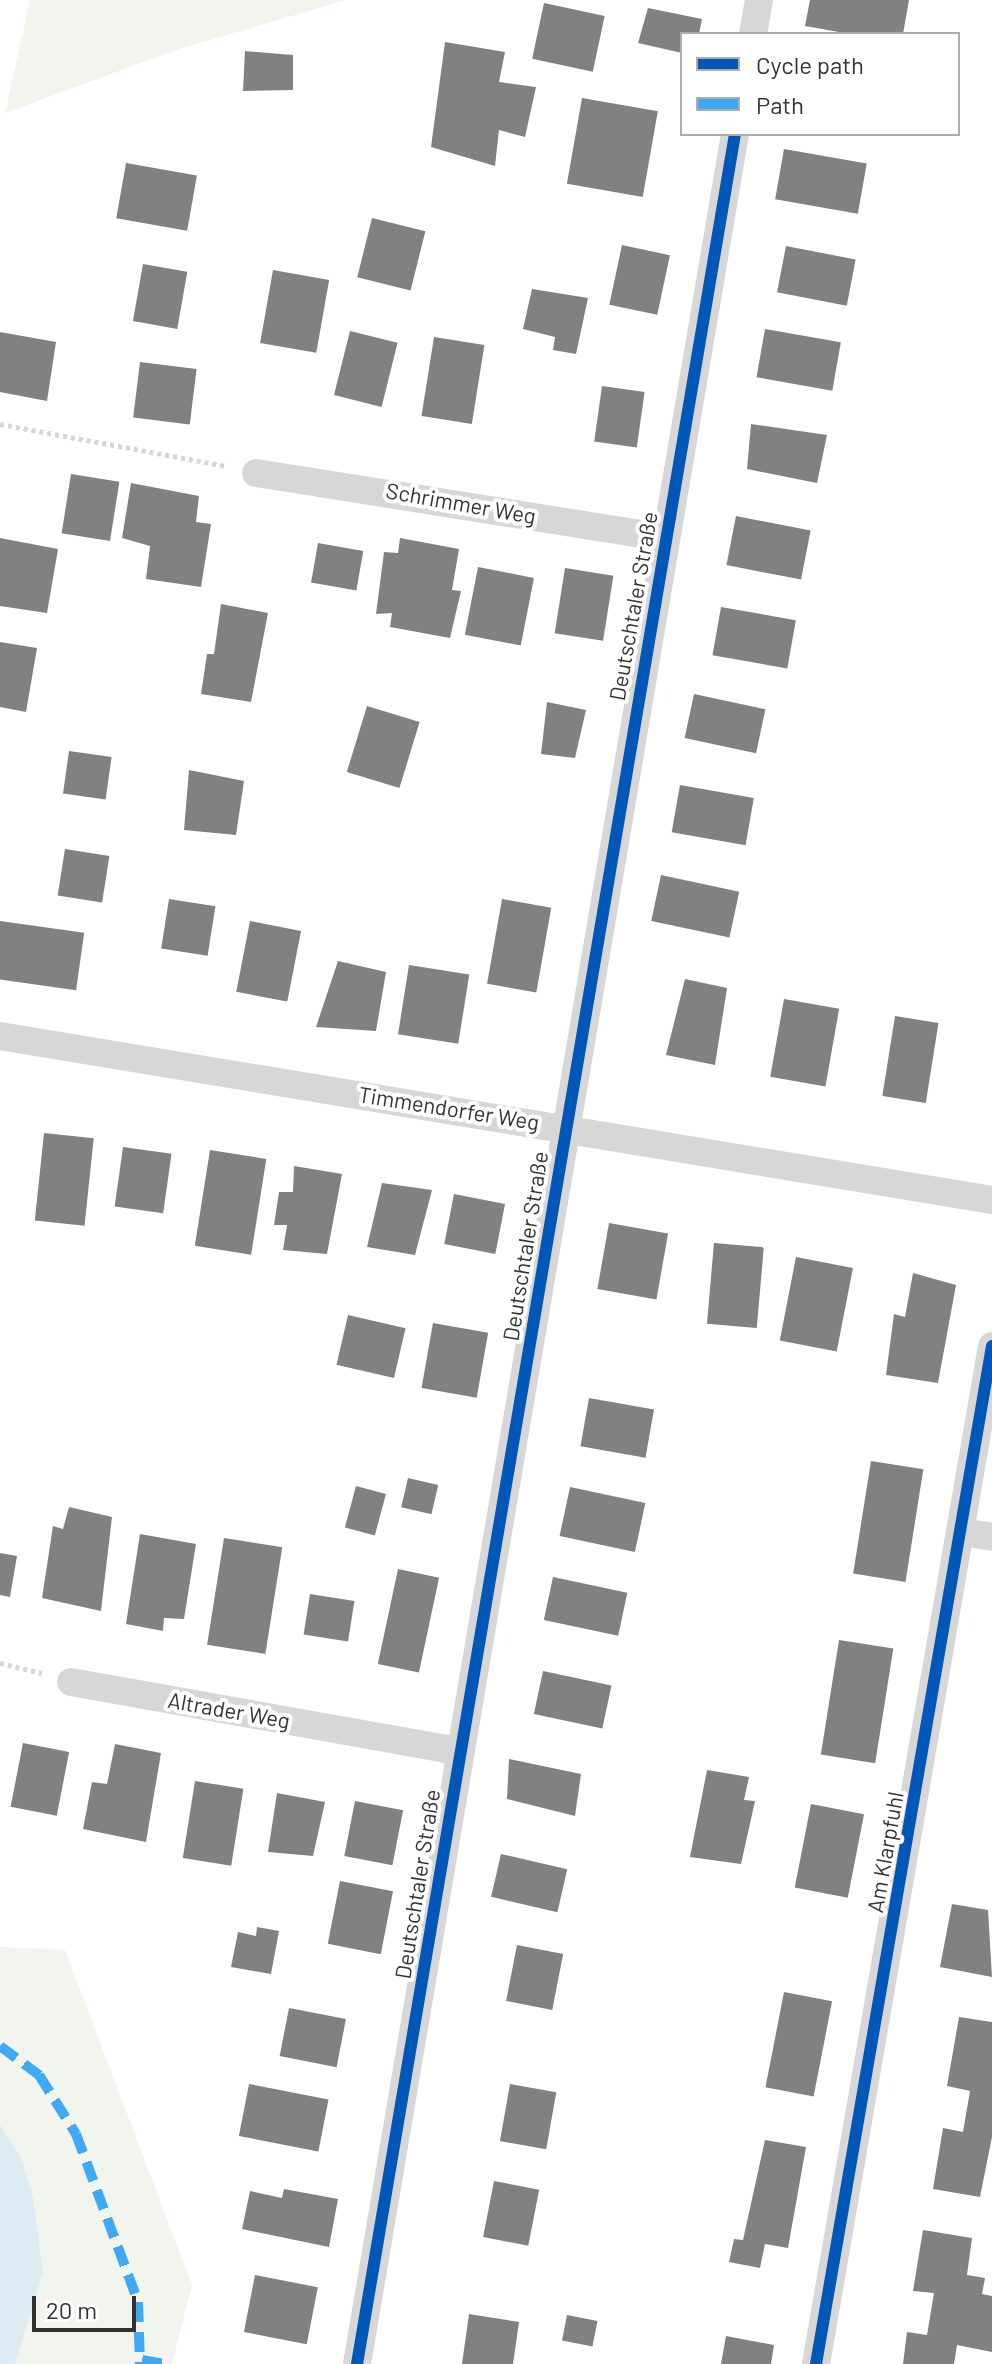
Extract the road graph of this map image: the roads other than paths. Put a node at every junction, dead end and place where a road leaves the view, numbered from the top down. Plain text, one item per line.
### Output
1 (759, 0) edge
2 (753, 32) edge
3 (735, 136) edge
4 (256, 473) road end
5 (665, 538) junction
6 (0, 1036) edge
7 (566, 1126) junction
8 (992, 1200) edge
9 (992, 1346) edge
10 (962, 1532) junction
11 (992, 1537) edge
12 (71, 1682) road end
13 (459, 1751) junction
14 (357, 2364) edge
15 (816, 2364) edge

1 - 2 street
3 - 5 street, Deutschtaler Straße
4 - 5 street, Schrimmer Weg
5 - 7 street, Deutschtaler Straße
6 - 7 street, Timmendorfer Weg
7 - 8 street, Timmendorfer Weg
7 - 13 street, Deutschtaler Straße
9 - 10 street, Am Klarpfuhl
10 - 11 street
10 - 15 street, Am Klarpfuhl
12 - 13 street, Altrader Weg
13 - 14 street, Deutschtaler Straße

